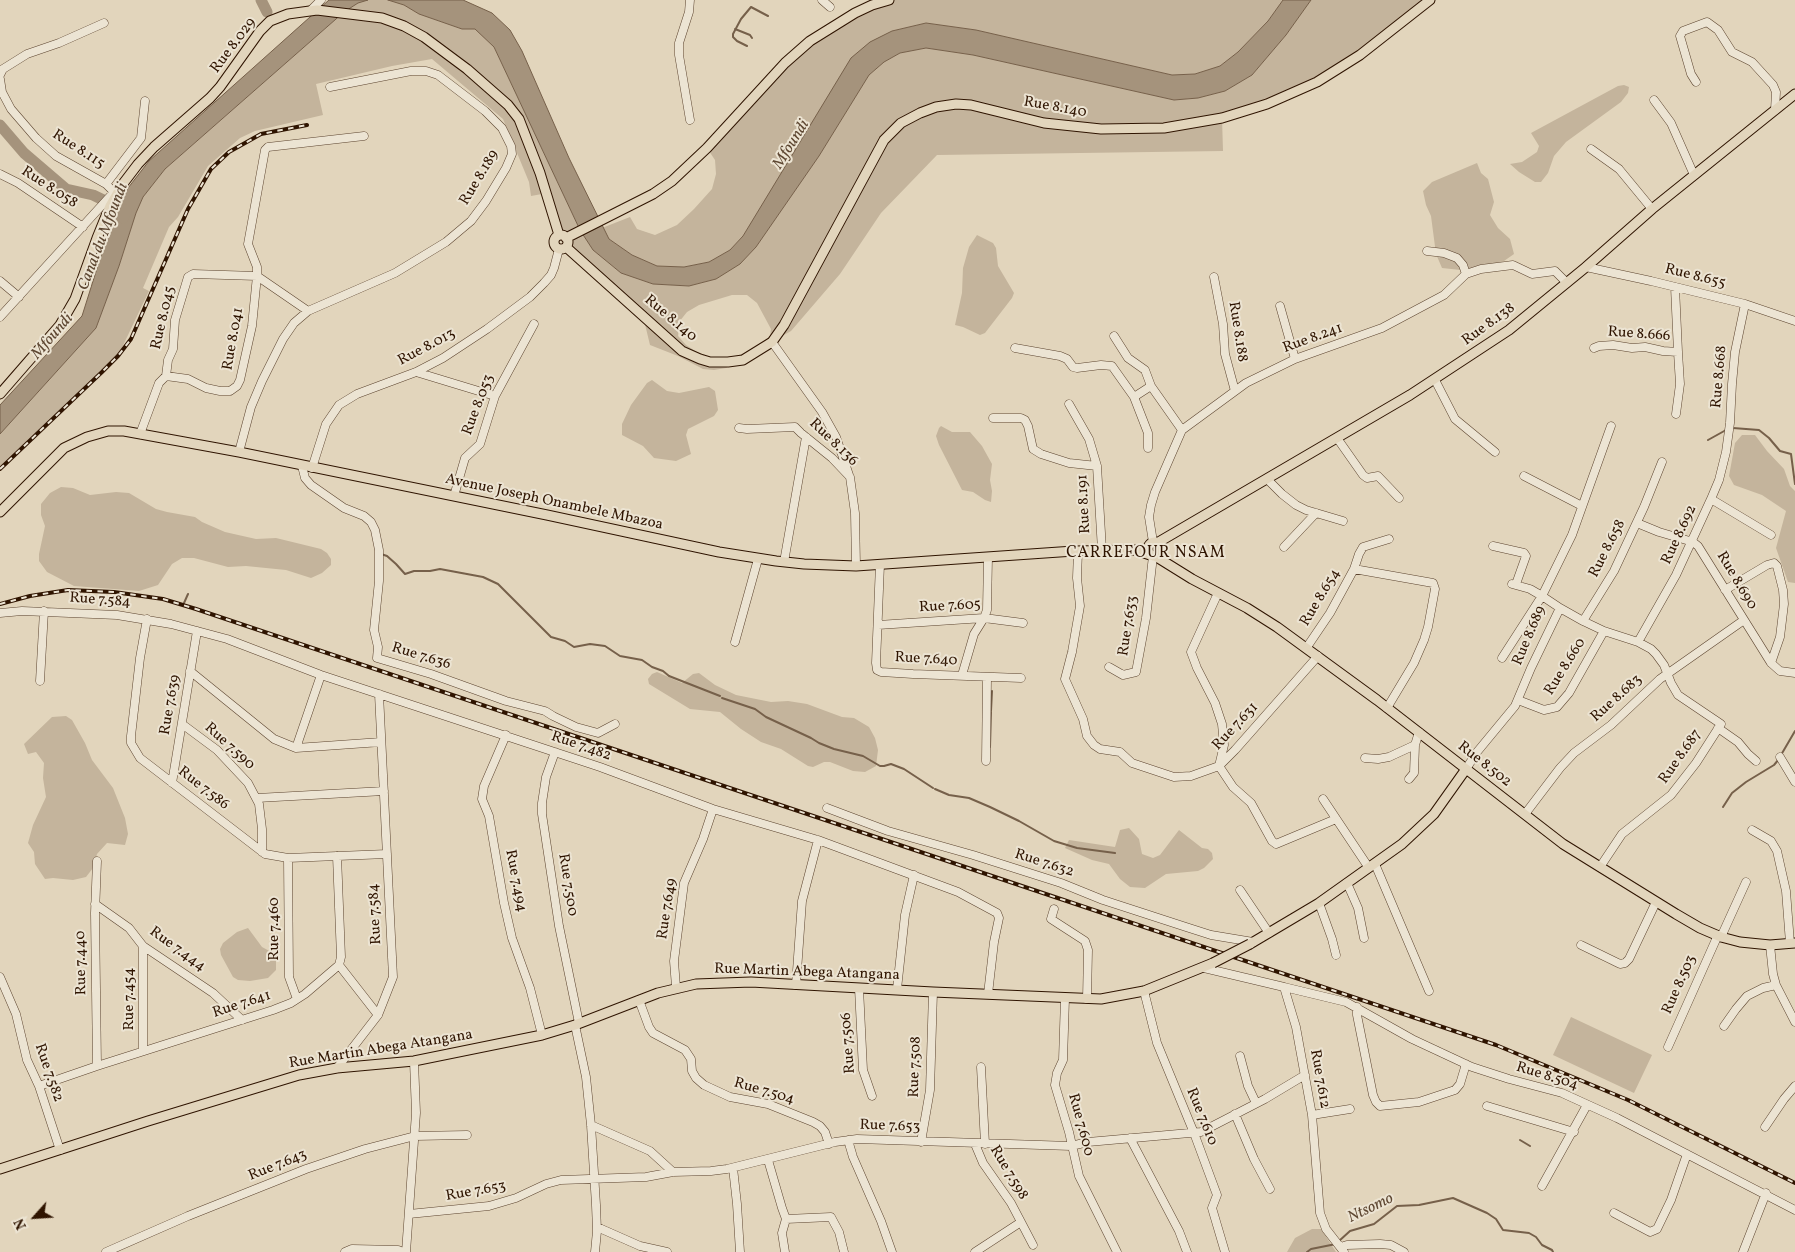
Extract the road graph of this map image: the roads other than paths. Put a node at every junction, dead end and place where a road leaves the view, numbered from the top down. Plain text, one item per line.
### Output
1 (321, 0) edge
2 (690, 0) edge
3 (822, 0) edge
4 (889, 0) edge
5 (1430, 0) edge
6 (830, 7) dead end
7 (314, 10) junction
8 (104, 23) dead end
9 (0, 77) edge
10 (1696, 82) dead end
11 (330, 87) dead end
12 (1795, 94) edge
13 (1654, 100) dead end
14 (145, 101) dead end
15 (1775, 110) junction
16 (690, 120) dead end
17 (364, 136) dead end
18 (1591, 149) dead end
19 (0, 174) edge
20 (1694, 175) junction
21 (106, 184) junction
22 (117, 191) junction
23 (1652, 209) junction
24 (83, 226) junction
25 (563, 242) junction
26 (1426, 251) dead end
27 (1586, 268) junction
28 (1466, 274) junction
29 (257, 276) junction
30 (1214, 277) dead end
31 (0, 280) edge
32 (1566, 283) junction
33 (1675, 286) junction
34 (19, 297) junction
35 (1745, 304) junction
36 (1280, 306) dead end
37 (308, 311) junction
38 (0, 317) edge
39 (1795, 321) edge
40 (534, 324) dead end
41 (1114, 336) dead end
42 (772, 342) junction
43 (1015, 348) dead end
44 (1594, 348) dead end
45 (1678, 352) junction
46 (1295, 359) junction
47 (416, 372) junction
48 (166, 376) junction
49 (1435, 380) junction
50 (1151, 386) junction
51 (1235, 391) junction
52 (0, 394) edge
53 (495, 396) junction
54 (1134, 396) junction
55 (1069, 404) dead end
56 (1676, 414) dead end
57 (994, 418) dead end
58 (1611, 426) dead end
59 (740, 428) dead end
60 (1182, 430) junction
61 (140, 434) junction
62 (806, 437) junction
63 (1337, 438) junction
64 (1148, 448) dead end
65 (239, 452) junction
66 (1495, 452) dead end
67 (1662, 462) dead end
68 (302, 466) junction
69 (1097, 466) junction
70 (312, 468) junction
71 (1524, 476) dead end
72 (850, 477) junction
73 (1267, 479) junction
74 (454, 496) junction
75 (1399, 498) dead end
76 (1711, 499) junction
77 (1582, 506) junction
78 (0, 512) edge
79 (1316, 513) junction
80 (1343, 521) dead end
81 (1637, 523) junction
82 (1771, 535) dead end
83 (1389, 539) dead end
84 (1693, 542) junction
85 (1493, 546) dead end
86 (1284, 547) dead end
87 (1155, 549) junction
88 (1102, 550) junction
89 (1078, 551) junction
90 (988, 557) junction
91 (758, 559) junction
92 (784, 562) junction
93 (880, 564) junction
94 (856, 566) junction
95 (1354, 569) junction
96 (1725, 590) junction
97 (1218, 593) junction
98 (1542, 596) junction
99 (1560, 608) junction
100 (44, 611) junction
101 (0, 613) edge
102 (984, 618) junction
103 (147, 619) junction
104 (1744, 620) junction
105 (1583, 621) junction
106 (1023, 623) dead end
107 (878, 625) junction
108 (197, 631) junction
109 (1604, 631) junction
110 (735, 642) dead end
111 (1638, 642) junction
112 (1307, 647) junction
113 (1318, 656) junction
114 (1502, 658) dead end
115 (1771, 663) junction
116 (1109, 668) dead end
117 (190, 671) junction
118 (1795, 673) edge
119 (1668, 674) junction
120 (321, 675) junction
121 (962, 676) junction
122 (987, 678) junction
123 (1021, 678) dead end
124 (40, 682) dead end
125 (379, 694) junction
126 (1518, 700) junction
127 (1387, 708) junction
128 (182, 724) junction
129 (615, 724) dead end
130 (1718, 728) junction
131 (1418, 732) junction
132 (506, 735) junction
133 (381, 742) junction
134 (1415, 745) junction
135 (296, 748) junction
136 (555, 752) junction
137 (1780, 757) dead end
138 (1365, 758) dead end
139 (986, 761) dead end
140 (1756, 762) dead end
141 (1219, 766) junction
142 (1466, 769) junction
143 (1409, 779) dead end
144 (172, 782) junction
145 (1795, 782) edge
146 (384, 791) junction
147 (257, 798) junction
148 (1323, 799) dead end
149 (826, 808) dead end
150 (712, 809) junction
151 (1525, 814) junction
152 (1336, 819) junction
153 (1752, 830) dead end
154 (818, 840) junction
155 (262, 852) junction
156 (387, 854) junction
157 (337, 856) junction
158 (288, 858) junction
159 (98, 861) dead end
160 (1372, 866) junction
161 (1600, 867) junction
162 (914, 875) junction
163 (1746, 882) dead end
164 (1347, 883) junction
165 (1240, 890) dead end
166 (1656, 902) junction
167 (1319, 903) junction
168 (95, 904) junction
169 (1054, 909) dead end
170 (1268, 933) junction
171 (1720, 936) junction
172 (1364, 938) dead end
173 (1252, 943) junction
174 (1793, 943) edge
175 (1581, 945) dead end
176 (1770, 945) junction
177 (144, 946) junction
178 (1336, 955) dead end
179 (339, 965) junction
180 (1208, 966) junction
181 (0, 977) edge
182 (796, 985) junction
183 (1776, 985) junction
184 (1284, 987) junction
185 (676, 988) junction
186 (859, 988) junction
187 (897, 990) junction
188 (1429, 991) dead end
189 (933, 992) junction
190 (1144, 992) junction
191 (988, 994) junction
192 (1065, 998) junction
193 (297, 999) junction
194 (1087, 999) junction
195 (639, 1000) junction
196 (1357, 1006) junction
197 (378, 1015) junction
198 (242, 1020) junction
199 (1795, 1022) edge
200 (577, 1024) junction
201 (1724, 1026) dead end
202 (542, 1035) junction
203 (1668, 1047) dead end
204 (143, 1051) junction
205 (1240, 1056) dead end
206 (414, 1061) junction
207 (1466, 1064) junction
208 (97, 1066) junction
209 (981, 1067) dead end
210 (337, 1068) junction
211 (1304, 1075) junction
212 (39, 1086) junction
213 (1795, 1086) edge
214 (872, 1096) dead end
215 (1256, 1103) junction
216 (1588, 1105) junction
217 (1487, 1106) dead end
218 (1350, 1109) dead end
219 (1235, 1114) junction
220 (1312, 1115) junction
221 (591, 1125) junction
222 (1765, 1127) dead end
223 (1574, 1132) junction
224 (1194, 1133) junction
225 (467, 1135) dead end
226 (415, 1136) junction
227 (1130, 1138) junction
228 (848, 1140) junction
229 (921, 1142) junction
230 (829, 1144) junction
231 (975, 1144) junction
232 (985, 1144) junction
233 (1071, 1146) junction
234 (60, 1150) junction
235 (1687, 1154) junction
236 (768, 1160) junction
237 (732, 1168) junction
238 (0, 1169) edge
239 (673, 1172) junction
240 (594, 1180) junction
241 (1542, 1186) dead end
242 (1270, 1189) dead end
243 (1766, 1193) junction
244 (1795, 1210) edge
245 (1614, 1213) dead end
246 (409, 1214) junction
247 (786, 1219) junction
248 (1021, 1222) junction
249 (597, 1226) junction
250 (1033, 1245) dead end
251 (1342, 1250) edge
252 (106, 1252) edge
253 (345, 1252) edge
254 (405, 1252) edge
255 (595, 1252) edge
256 (667, 1252) edge
257 (740, 1252) edge
258 (785, 1252) edge
259 (844, 1252) edge
260 (892, 1252) edge
261 (975, 1252) edge
262 (1117, 1252) edge
263 (1187, 1252) edge
264 (1225, 1252) edge
265 (1404, 1252) edge
266 (1743, 1252) edge

1 - 7 street
2 - 16 street
3 - 6 street
4 - 25 main road
5 - 42 main road, Rue 8.140
7 - 22 main road, Rue 8.029
7 - 25 main road, Rue 8.029
8 - 9 street, Rue 8.115
9 - 21 street, Rue 8.115
10 - 15 street
11 - 37 street, Rue 8.189
12 - 15 main road, Rue 8.138
13 - 20 street
14 - 21 street
15 - 20 main road, Rue 8.138
17 - 29 street
18 - 23 street
19 - 24 street, Rue 8.058
20 - 23 main road, Rue 8.138
21 - 22 street, Rue 8.115
22 - 24 street, Rue 8.029
22 - 52 main road
23 - 27 main road, Rue 8.138
24 - 34 street, Rue 8.029
25 - 42 main road, Rue 8.140
25 - 47 street, Rue 8.013
26 - 28 street
27 - 32 main road, Rue 8.138
27 - 33 street, Rue 8.655
28 - 32 street, Rue 8.241
28 - 46 street, Rue 8.241
29 - 37 street
29 - 48 street, Rue 8.045
29 - 48 street, Rue 8.041
30 - 51 street, Rue 8.188
31 - 34 street
32 - 49 main road, Rue 8.138
33 - 35 street, Rue 8.655
33 - 45 street, Rue 8.666
34 - 38 street, Rue 8.029
35 - 39 street, Rue 8.655
35 - 76 street, Rue 8.668
36 - 46 street
37 - 65 street, Rue 8.189
40 - 53 street, Rue 8.053
41 - 50 street
42 - 72 street
43 - 54 street
44 - 45 street, Rue 8.666
45 - 56 street
46 - 51 street, Rue 8.241
47 - 53 street
47 - 70 street, Rue 8.013
48 - 61 street
49 - 63 main road, Rue 8.138
49 - 66 street
50 - 54 street
50 - 60 street
51 - 60 street, Rue 8.241
53 - 74 street, Rue 8.053
54 - 64 street
55 - 69 street
57 - 69 street, Rue 8.191
58 - 77 street, Rue 8.689
59 - 62 street, Rue 8.136
60 - 87 street
61 - 65 main road, Avenue Joseph Onambele Mbazoa
61 - 78 main road, Avenue Joseph Onambele Mbazoa
62 - 72 street, Rue 8.136
62 - 92 street
63 - 73 main road, Rue 8.138
63 - 75 street
65 - 68 main road, Avenue Joseph Onambele Mbazoa
67 - 81 street, Rue 8.658
68 - 70 main road, Avenue Joseph Onambele Mbazoa
68 - 129 street, Rue 7.636
69 - 88 street, Rue 8.191
70 - 74 main road, Avenue Joseph Onambele Mbazoa
71 - 77 street
72 - 94 street, Rue 8.136
73 - 79 street
73 - 87 main road, Rue 8.138
74 - 91 main road, Avenue Joseph Onambele Mbazoa
76 - 82 street, Rue 8.692
76 - 84 street, Rue 8.692
77 - 98 street, Rue 8.689
79 - 80 street
79 - 86 street
81 - 84 street
81 - 105 street, Rue 8.658
83 - 95 street
84 - 96 street, Rue 8.690
84 - 111 street, Rue 8.692
85 - 98 street
87 - 88 main road, Avenue Joseph Onambele Mbazoa
87 - 97 main road, Rue 8.502
87 - 116 street, Rue 7.633
88 - 89 main road, Avenue Joseph Onambele Mbazoa
89 - 90 main road, Avenue Joseph Onambele Mbazoa
89 - 141 street, Rue 7.631
90 - 93 main road, Avenue Joseph Onambele Mbazoa
90 - 102 street
91 - 92 main road, Avenue Joseph Onambele Mbazoa
91 - 110 street
92 - 94 main road, Avenue Joseph Onambele Mbazoa
93 - 94 main road, Avenue Joseph Onambele Mbazoa
93 - 107 street, Rue 7.640
95 - 112 street, Rue 8.654
95 - 127 street, Rue 8.654
96 - 104 street, Rue 8.690
96 - 115 street
97 - 112 main road, Rue 8.502
97 - 141 street
98 - 99 street, Rue 8.689
98 - 114 street
99 - 105 street
99 - 126 street, Rue 8.689
100 - 101 street, Rue 7.584
100 - 103 street, Rue 7.584
100 - 124 street
102 - 106 street, Rue 7.605
102 - 107 street, Rue 7.605
102 - 121 street
103 - 108 street, Rue 7.584
103 - 144 street, Rue 7.586
104 - 115 street, Rue 8.690
104 - 119 street, Rue 8.683
105 - 109 street, Rue 8.687
107 - 121 street, Rue 7.640
108 - 117 street, Rue 7.639
108 - 120 street, Rue 7.482
109 - 111 street, Rue 8.687
109 - 126 street, Rue 8.660
111 - 119 street, Rue 8.687
112 - 113 main road, Rue 8.502
113 - 127 main road, Rue 8.502
113 - 141 street, Rue 7.631
115 - 118 street
117 - 128 street, Rue 7.639
117 - 135 street
119 - 130 street, Rue 8.687
119 - 151 street, Rue 8.683
120 - 125 street, Rue 7.482
120 - 135 street
121 - 122 street, Rue 7.640
122 - 123 street, Rue 7.640
122 - 139 street
125 - 132 street, Rue 7.482
125 - 133 street, Rue 7.584
126 - 142 street, Rue 8.689
127 - 131 main road, Rue 8.502
128 - 144 street, Rue 7.639
128 - 147 street, Rue 7.590
130 - 140 street
130 - 161 street, Rue 8.687
131 - 134 street
131 - 142 main road, Rue 8.502
132 - 136 street, Rue 7.482
132 - 202 street, Rue 7.494
133 - 135 street
133 - 146 street, Rue 7.584
134 - 138 street
134 - 143 street
136 - 150 street, Rue 7.482
136 - 200 street, Rue 7.500
137 - 145 street
141 - 152 street
142 - 151 main road, Rue 8.502
142 - 160 main road, Rue Martin Abega Atangana
144 - 155 street, Rue 7.586
146 - 147 street
146 - 156 street, Rue 7.584
147 - 155 street, Rue 7.590
148 - 152 street
149 - 173 street, Rue 7.632
150 - 154 street, Rue 7.482
150 - 185 street, Rue 7.649
151 - 161 main road, Rue 8.502
152 - 160 street
153 - 174 street
154 - 162 street, Rue 7.482
154 - 182 street
155 - 158 street, Rue 7.586
156 - 157 street, Rue 7.586
156 - 197 street, Rue 7.584
157 - 158 street, Rue 7.586
157 - 179 street
158 - 193 street, Rue 7.460
159 - 168 street, Rue 7.440
160 - 164 main road, Rue Martin Abega Atangana
160 - 188 street
161 - 166 main road, Rue 8.502
162 - 187 street
162 - 191 street, Rue 7.482
163 - 171 street, Rue 8.503
164 - 167 main road, Rue Martin Abega Atangana
164 - 172 street
165 - 170 street
166 - 171 main road, Rue 8.502
166 - 175 street
167 - 170 main road, Rue Martin Abega Atangana
167 - 178 street
168 - 177 street, Rue 7.444
168 - 208 street, Rue 7.440
169 - 194 street
170 - 173 main road, Rue Martin Abega Atangana
171 - 176 main road, Rue 8.502
171 - 203 street, Rue 8.503
173 - 180 main road, Rue Martin Abega Atangana, bridge
174 - 176 main road, Rue 8.502
176 - 183 street
177 - 198 street, Rue 7.444
177 - 204 street, Rue 7.454
179 - 193 street, Rue 7.641
179 - 197 street
180 - 184 street
180 - 190 main road, Rue Martin Abega Atangana
181 - 212 street, Rue 7.582
182 - 185 main road, Rue Martin Abega Atangana
182 - 186 main road, Rue Martin Abega Atangana
183 - 199 street
183 - 201 street
184 - 196 street, Rue 8.504
184 - 211 street, Rue 7.612
185 - 195 main road, Rue Martin Abega Atangana
186 - 187 main road, Rue Martin Abega Atangana
186 - 214 street, Rue 7.506
187 - 189 main road, Rue Martin Abega Atangana
189 - 191 main road, Rue Martin Abega Atangana
189 - 229 street, Rue 7.508
190 - 194 main road, Rue Martin Abega Atangana
190 - 224 street, Rue 7.610
191 - 192 main road, Rue Martin Abega Atangana
192 - 194 main road, Rue Martin Abega Atangana
192 - 233 street, Rue 7.600
193 - 198 street, Rue 7.641
195 - 200 main road, Rue Martin Abega Atangana
195 - 230 street, Rue 7.504
196 - 207 street, Rue 8.504
196 - 207 street
197 - 210 street, Rue 7.584
198 - 204 street, Rue 7.641
200 - 202 main road, Rue Martin Abega Atangana
200 - 221 street, Rue 7.500
202 - 206 main road, Rue Martin Abega Atangana
204 - 208 street, Rue 7.641
205 - 215 street
206 - 210 main road, Rue Martin Abega Atangana
206 - 226 street
207 - 216 street, Rue 8.504
208 - 212 street, Rue 7.641
209 - 232 street
210 - 234 main road, Rue Martin Abega Atangana
211 - 215 street, Rue 7.653
211 - 220 street, Rue 7.612
212 - 234 street, Rue 7.582
213 - 222 street
215 - 219 street, Rue 7.653
216 - 223 street
216 - 235 street, Rue 8.504
217 - 223 street
218 - 220 street
219 - 224 street, Rue 7.653
219 - 242 street
220 - 251 street, Rue 7.612
221 - 239 street
221 - 240 street, Rue 7.500
223 - 241 street
224 - 227 street, Rue 7.653
224 - 264 street, Rue 7.610
225 - 226 street, Rue 7.643
226 - 246 street
226 - 252 street, Rue 7.643
227 - 233 street, Rue 7.653
227 - 263 street
228 - 229 street, Rue 7.653
228 - 230 street, Rue 7.653
228 - 260 street
229 - 231 street, Rue 7.653
230 - 236 street, Rue 7.653
231 - 232 street, Rue 7.653
231 - 248 street, Rue 7.598
232 - 233 street, Rue 7.653
233 - 262 street, Rue 7.600
234 - 238 main road, Rue Martin Abega Atangana
235 - 243 street, Rue 8.504
235 - 245 street
236 - 237 street, Rue 7.653
236 - 247 street
237 - 239 street, Rue 7.653
237 - 257 street
239 - 240 street, Rue 7.653
240 - 246 street, Rue 7.653
240 - 249 street, Rue 7.500
243 - 244 street, Rue 8.504
243 - 266 street
246 - 254 street
247 - 258 street
247 - 259 street
248 - 250 street
248 - 261 street, Rue 7.598
249 - 255 street, Rue 7.500
249 - 256 street
251 - 265 street
253 - 254 street

